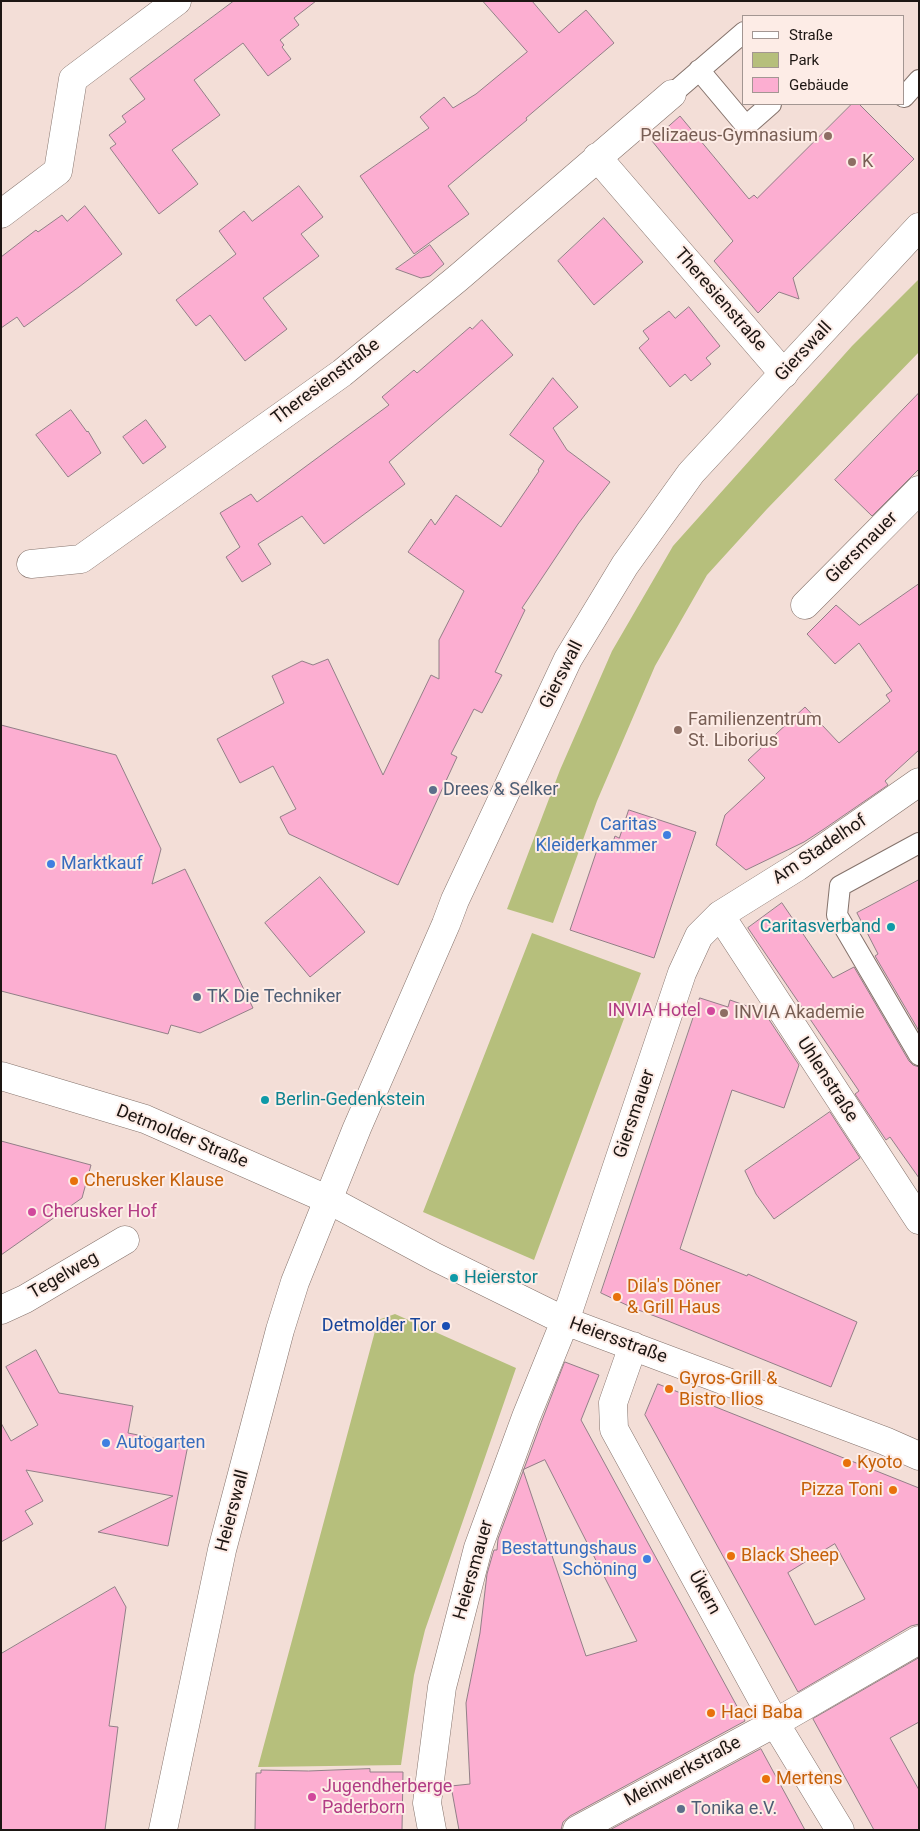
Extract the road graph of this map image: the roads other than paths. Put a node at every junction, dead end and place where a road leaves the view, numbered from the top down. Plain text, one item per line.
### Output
1 (177, 1) edge
2 (742, 34) edge
3 (699, 70) junction
4 (919, 80) edge
5 (672, 94) joint
6 (905, 95) edge
7 (770, 105) edge
8 (597, 157) junction
9 (1, 214) edge
10 (919, 227) edge
11 (784, 374) junction
12 (919, 490) edge
13 (31, 564) dead end
14 (805, 605) dead end
15 (919, 782) edge
16 (919, 843) edge
17 (720, 915) junction
18 (919, 1055) edge
19 (1, 1076) edge
20 (329, 1200) junction
21 (919, 1220) edge
22 (125, 1240) dead end
23 (1, 1310) edge
24 (565, 1321) junction
25 (633, 1346) junction
26 (919, 1456) edge
27 (919, 1640) edge
28 (774, 1723) junction
29 (163, 1830) edge
30 (432, 1830) edge
31 (577, 1830) edge
32 (840, 1830) edge

1 - 9 street
2 - 3 lane
3 - 5 lane
3 - 7 lane
4 - 6 lane
5 - 8 street, Theresienstraße
8 - 11 street, Theresienstraße
8 - 13 street, Theresienstraße
10 - 11 street, Gierswall
11 - 20 street, Gierswall
12 - 14 street, Giersmauer
15 - 17 street, Am Stadelhof
16 - 18 lane
17 - 21 street, Uhlenstraße
17 - 24 street, Giersmauer
19 - 20 street, Detmolder Straße
20 - 24 street, Heiersstraße
20 - 29 street, Heierswall
22 - 23 street, Tegelweg
24 - 25 street, Heiersstraße
24 - 30 street, Heiersmauer
25 - 26 street, Heiersstraße
25 - 28 street, Ükern
27 - 28 street, Meinwerkstraße
28 - 31 street, Meinwerkstraße
28 - 32 street, Ükern

